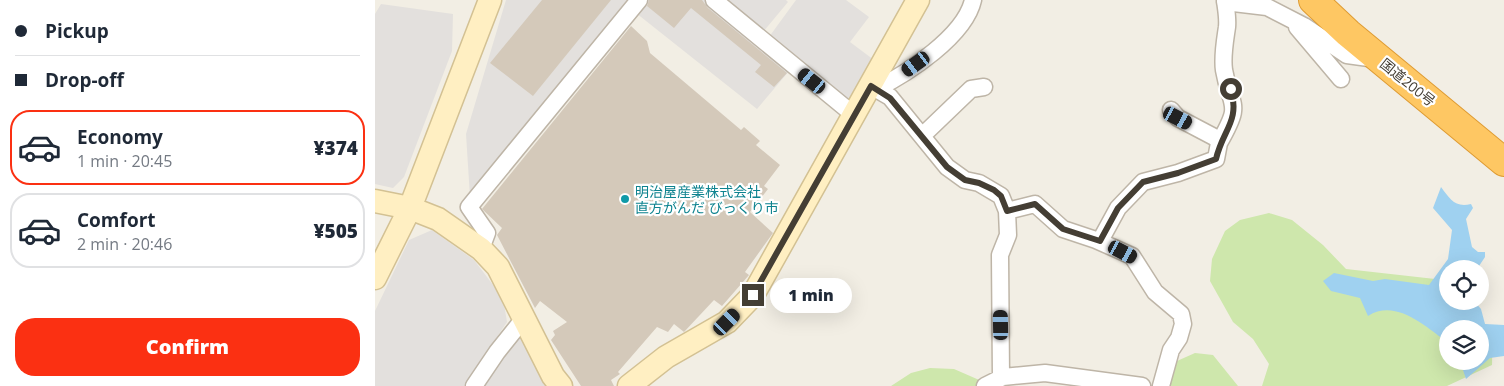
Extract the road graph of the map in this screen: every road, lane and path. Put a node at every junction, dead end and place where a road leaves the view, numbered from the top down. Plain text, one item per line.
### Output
1 (490, 0) edge
2 (639, 0) edge
3 (714, 0) edge
4 (918, 0) edge
5 (1313, 0) edge
6 (975, 1) edge
7 (1225, 1) edge
8 (1289, 18) junction
9 (1382, 60) junction
10 (1341, 79) dead end
11 (874, 88) junction
12 (984, 88) dead end
13 (1171, 110) dead end
14 (855, 115) junction
15 (922, 136) junction
16 (1219, 143) junction
17 (1504, 162) edge
18 (375, 201) edge
19 (409, 208) junction
20 (1007, 211) junction
21 (1100, 241) junction
22 (481, 249) junction
23 (375, 278) edge
24 (525, 317) junction
25 (1001, 378) junction
26 (474, 386) edge
27 (561, 386) edge
28 (629, 386) edge
29 (985, 386) edge
30 (1142, 386) edge
31 (1161, 386) edge

1 - 19 street
2 - 22 street
3 - 14 street
4 - 11 street
5 - 9 highway, 国道200号
6 - 11 street
7 - 8 street
7 - 16 street
8 - 9 street
8 - 10 street
9 - 17 highway, 国道200号
11 - 14 street
11 - 15 street
12 - 15 street
13 - 16 street
14 - 28 street
15 - 20 street
16 - 21 street
18 - 19 street
19 - 22 street
19 - 23 street
20 - 21 street
20 - 25 street
21 - 31 street
22 - 24 street
24 - 26 street
24 - 27 street
25 - 29 street
25 - 30 street

